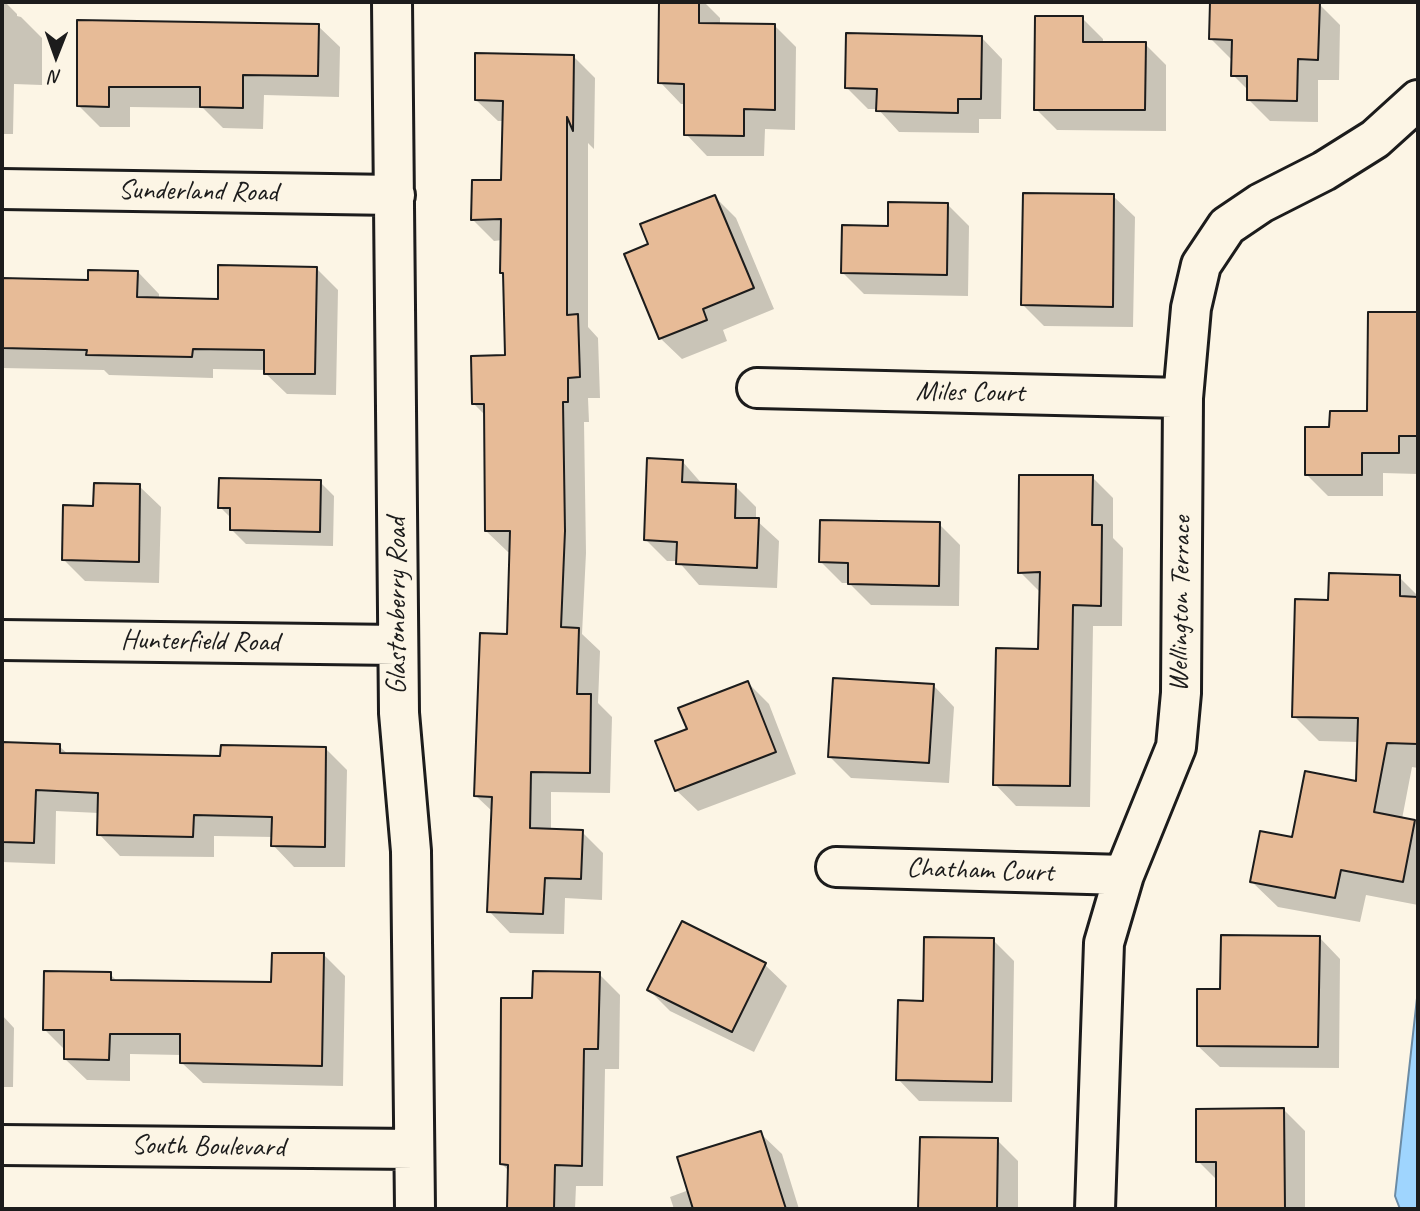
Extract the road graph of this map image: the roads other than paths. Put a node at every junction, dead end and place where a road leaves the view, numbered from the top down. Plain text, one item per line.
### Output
1 (392, 2) edge
2 (1418, 100) edge
3 (2, 189) edge
4 (395, 195) junction
5 (757, 388) dead end
6 (1183, 398) junction
7 (2, 640) edge
8 (398, 645) junction
9 (836, 867) dead end
10 (1124, 875) junction
11 (2, 1145) edge
12 (414, 1149) junction
13 (415, 1209) edge
14 (1095, 1209) edge

1 - 4 street, Glastonberry Road
2 - 6 street, Wellington Terrace
3 - 4 street, Sunderland Road
4 - 8 street, Glastonberry Road
5 - 6 street, Miles Court
6 - 10 street, Wellington Terrace
7 - 8 street, Hunterfield Road
8 - 12 street, Glastonberry Road
9 - 10 street, Chatham Court
10 - 14 street, Wellington Terrace
11 - 12 street, South Boulevard
12 - 13 street, Glastonberry Road

